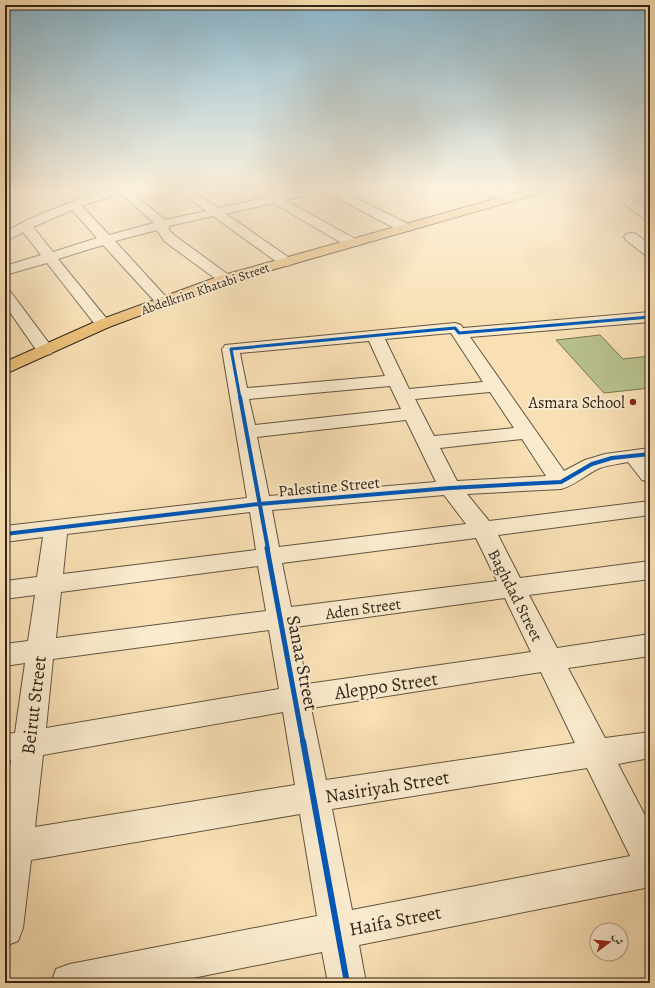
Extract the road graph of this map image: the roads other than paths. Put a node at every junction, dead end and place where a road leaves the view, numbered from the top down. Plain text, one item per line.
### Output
1 (31, 233) edge
2 (99, 233) edge
3 (130, 233) edge
4 (165, 233) edge
5 (246, 233) edge
6 (334, 233) edge
7 (387, 233) edge
8 (650, 236) edge
9 (105, 240) junction
10 (352, 243) junction
11 (650, 252) edge
12 (49, 257) junction
13 (286, 262) junction
14 (5, 271) edge
15 (225, 279) junction
16 (5, 294) edge
17 (163, 302) junction
18 (650, 317) edge
19 (103, 324) junction
20 (459, 333) junction
21 (375, 335) junction
22 (46, 350) junction
23 (5, 369) edge
24 (495, 386) junction
25 (399, 387) junction
26 (239, 394) junction
27 (412, 414) junction
28 (246, 432) junction
29 (527, 433) junction
30 (428, 443) junction
31 (642, 455) edge
32 (650, 475) edge
33 (561, 482) junction
34 (450, 488) junction
35 (259, 504) junction
36 (650, 508) edge
37 (56, 529) junction
38 (483, 529) junction
39 (5, 534) edge
40 (269, 557) junction
41 (650, 570) edge
42 (49, 585) junction
43 (512, 587) junction
44 (5, 590) edge
45 (280, 619) junction
46 (650, 645) edge
47 (40, 650) junction
48 (5, 655) edge
49 (550, 661) junction
50 (295, 698) junction
51 (650, 745) edge
52 (17, 746) edge
53 (597, 754) junction
54 (313, 797) junction
55 (10, 847) edge
56 (650, 860) edge
57 (650, 870) edge
58 (5, 928) edge
59 (338, 931) junction
60 (70, 983) edge
61 (347, 983) edge

1 - 12 street
2 - 9 street
3 - 9 street
4 - 15 street
5 - 13 street
6 - 10 street
7 - 10 main road, Abdelkrim Khatabi Street
8 - 11 street
9 - 12 street
9 - 17 street
10 - 13 main road, Abdelkrim Khatabi Street
12 - 14 street
12 - 19 street
13 - 15 main road, Abdelkrim Khatabi Street
15 - 17 main road, Abdelkrim Khatabi Street
16 - 22 street
17 - 19 main road, Abdelkrim Khatabi Street
18 - 20 street
19 - 22 main road, Abdelkrim Khatabi Street
20 - 21 street
20 - 24 street
21 - 25 street, Baghdad Street
21 - 26 street, Sanaa Street
22 - 23 main road, Abdelkrim Khatabi Street
24 - 25 street
24 - 29 street
25 - 26 street
25 - 27 street, Baghdad Street
26 - 28 street, Sanaa Street
27 - 28 street
27 - 30 street, Baghdad Street
28 - 35 street, Sanaa Street
29 - 30 street
29 - 33 street
30 - 34 street, Baghdad Street
31 - 32 street
31 - 33 street, Palestine Street
33 - 34 street, Palestine Street
34 - 35 street, Palestine Street
34 - 38 street, Baghdad Street
35 - 37 street, Palestine Street
35 - 40 street, Sanaa Street
36 - 38 street
37 - 39 street, Palestine Street
37 - 42 street, Beirut Street
38 - 40 street
38 - 43 street, Baghdad Street
40 - 42 street
40 - 45 street, Sanaa Street
41 - 43 street, Aden Street
42 - 44 street
42 - 47 street, Beirut Street
43 - 45 street, Aden Street
43 - 49 street, Baghdad Street
45 - 47 street, Aden Street
45 - 50 street, Sanaa Street
46 - 49 street, Aleppo Street
47 - 48 street, Aden Street
47 - 52 street, Beirut Street
49 - 50 street, Aleppo Street
49 - 53 street, Baghdad Street
50 - 52 street, Aleppo Street
50 - 54 street, Sanaa Street
51 - 53 street, Nasiriyah Street
52 - 55 street, Beirut Street
53 - 54 street, Nasiriyah Street
53 - 56 street, Baghdad Street
54 - 55 street, Nasiriyah Street
54 - 59 street, Sanaa Street
55 - 58 street, Beirut Street
57 - 59 street, Haifa Street
59 - 60 street, Haifa Street
59 - 61 street, Sanaa Street

